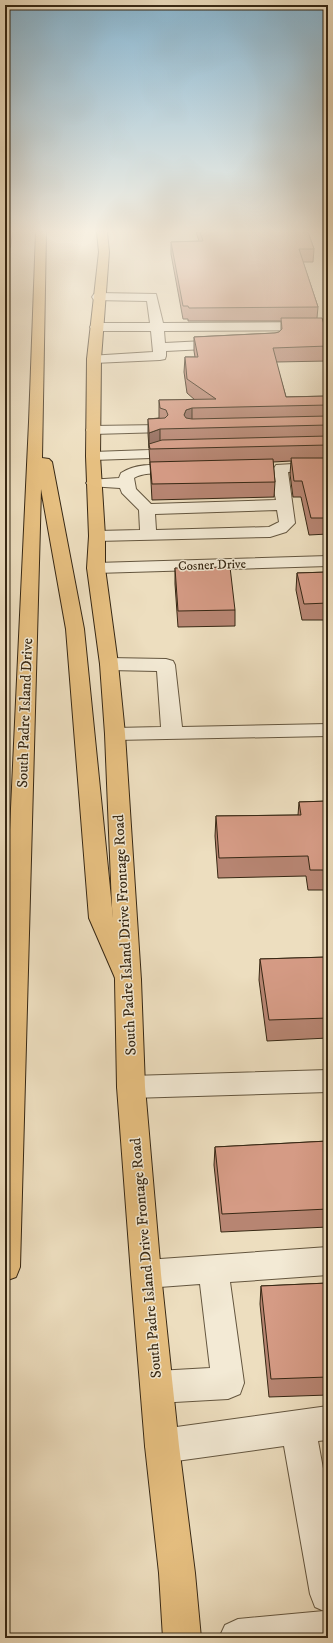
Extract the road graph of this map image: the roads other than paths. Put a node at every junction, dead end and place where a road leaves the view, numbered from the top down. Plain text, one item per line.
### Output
1 (39, 309) edge
2 (97, 309) edge
3 (154, 309) edge
4 (328, 326) edge
5 (158, 327) junction
6 (96, 328) junction
7 (236, 344) edge
8 (159, 347) junction
9 (94, 358) junction
10 (36, 422) junction
11 (126, 428) junction
12 (160, 429) edge
13 (93, 430) junction
14 (192, 449) edge
15 (126, 454) junction
16 (93, 456) junction
17 (328, 467) edge
18 (192, 469) edge
19 (94, 483) junction
20 (126, 483) junction
21 (284, 505) junction
22 (147, 509) junction
23 (148, 535) junction
24 (97, 536) junction
25 (328, 561) edge
26 (96, 568) junction
27 (109, 664) junction
28 (328, 730) edge
29 (172, 733) junction
30 (115, 734) junction
31 (128, 980) junction
32 (328, 1081) edge
33 (131, 1087) junction
34 (328, 1261) edge
35 (5, 1267) edge
36 (212, 1269) junction
37 (146, 1274) junction
38 (157, 1387) junction
39 (313, 1425) edge
40 (162, 1446) junction
41 (328, 1594) edge
42 (328, 1629) edge
43 (182, 1638) edge
44 (238, 1638) edge

1 - 10 main road, South Padre Island Drive
2 - 6 main road, South Padre Island Drive Frontage Road
3 - 5 street
4 - 5 street
5 - 6 street
5 - 8 street
6 - 9 main road, South Padre Island Drive Frontage Road
7 - 8 street
8 - 9 street
9 - 13 main road, South Padre Island Drive Frontage Road
10 - 31 main road
10 - 35 main road, South Padre Island Drive
11 - 12 street
11 - 13 street
11 - 15 street
13 - 16 main road, South Padre Island Drive Frontage Road
14 - 15 street
15 - 16 street
16 - 19 main road, South Padre Island Drive Frontage Road
17 - 21 street
18 - 20 street
19 - 20 street
19 - 24 main road, South Padre Island Drive Frontage Road
20 - 22 street
21 - 22 street
21 - 23 street
22 - 23 street
23 - 24 street
24 - 26 main road, South Padre Island Drive Frontage Road
25 - 26 street, Cosner Drive
26 - 27 main road, South Padre Island Drive Frontage Road
27 - 29 street
27 - 30 main road, South Padre Island Drive Frontage Road
28 - 29 street
29 - 30 street
30 - 31 main road, South Padre Island Drive Frontage Road
31 - 33 main road, South Padre Island Drive Frontage Road
32 - 33 street
33 - 37 main road, South Padre Island Drive Frontage Road
34 - 36 street
36 - 37 street
36 - 38 street
37 - 38 main road, South Padre Island Drive Frontage Road
38 - 40 main road, South Padre Island Drive Frontage Road
39 - 40 street
39 - 41 street
40 - 43 main road, South Padre Island Drive Frontage Road
42 - 44 street

